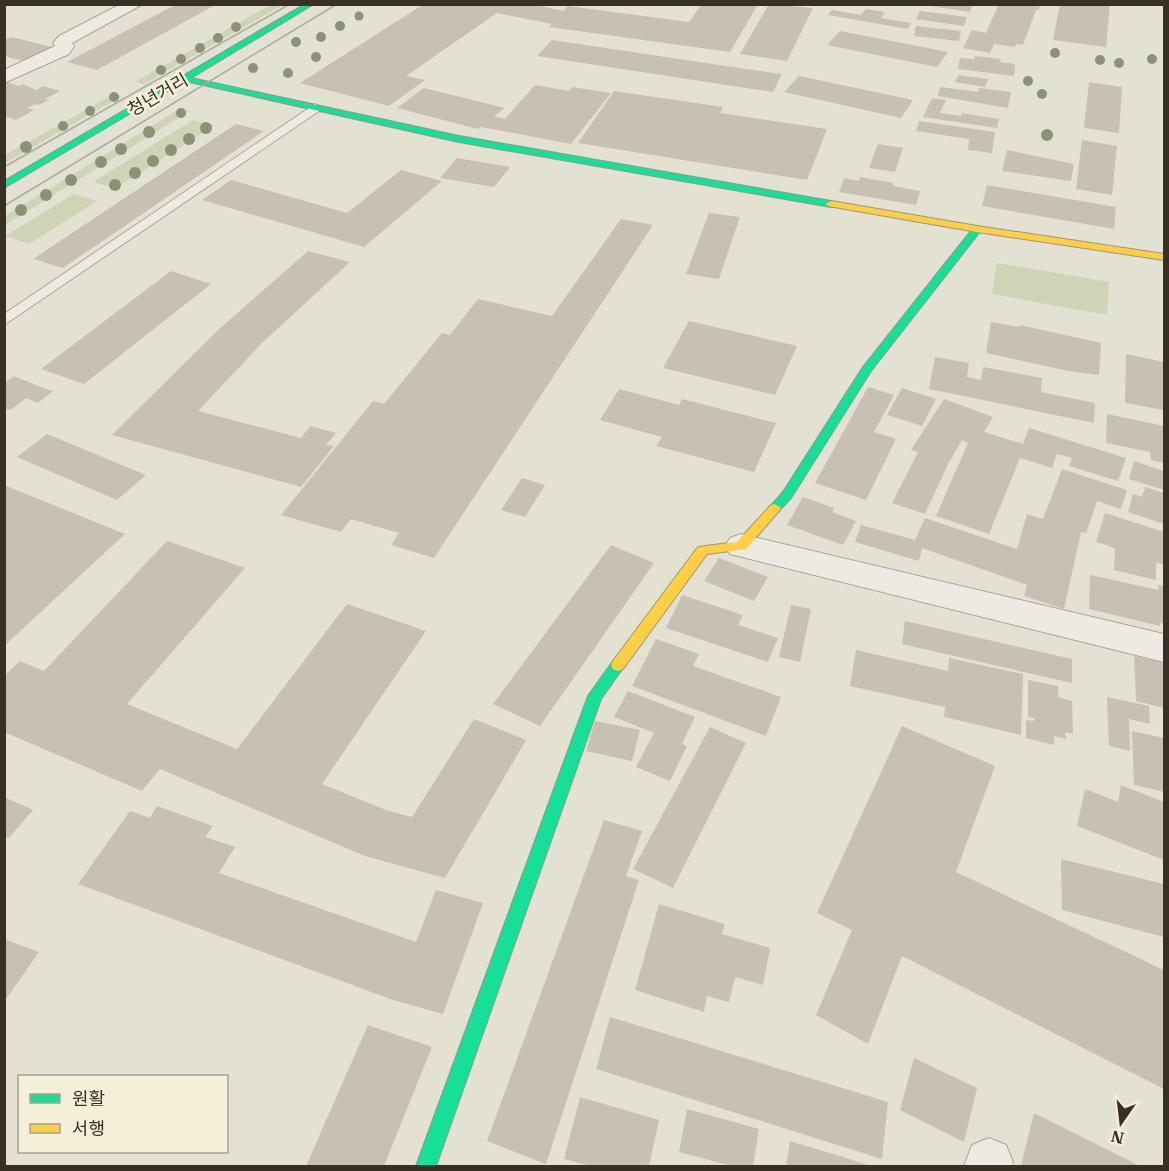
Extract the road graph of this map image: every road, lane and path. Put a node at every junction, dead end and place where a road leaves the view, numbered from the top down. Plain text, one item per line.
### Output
1 (135, 4) edge
2 (311, 4) edge
3 (4, 77) edge
4 (185, 79) junction
5 (315, 108) junction
6 (4, 185) edge
7 (977, 229) junction
8 (1164, 257) edge
9 (4, 321) edge
10 (741, 546) junction
11 (1164, 648) edge
12 (426, 1167) edge

1 - 3 street
2 - 4 street, 청년거리
4 - 5 street
4 - 6 street, 청년거리
5 - 7 street
5 - 9 lane
7 - 8 street
7 - 10 street
10 - 11 street
10 - 12 street

